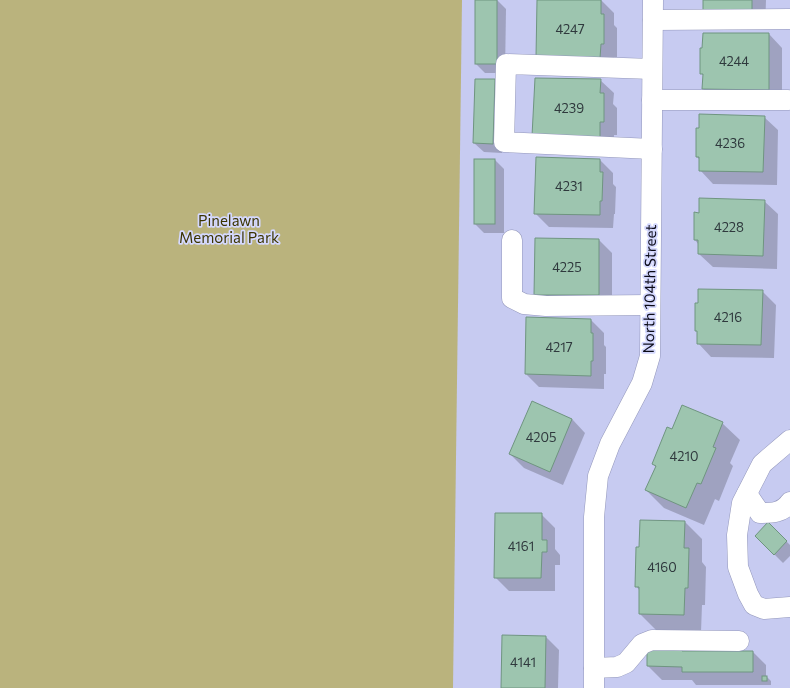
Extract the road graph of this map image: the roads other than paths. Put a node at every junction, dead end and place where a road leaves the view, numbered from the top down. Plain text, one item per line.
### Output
1 (653, 0) edge
2 (653, 20) junction
3 (789, 20) edge
4 (652, 69) junction
5 (652, 100) junction
6 (788, 100) dead end
7 (652, 150) junction
8 (512, 240) dead end
9 (650, 306) junction
10 (790, 440) edge
11 (747, 494) junction
12 (790, 502) edge
13 (790, 607) edge
14 (739, 641) dead end
15 (594, 668) junction
16 (594, 688) edge

1 - 2 street, North 104th Street
2 - 3 street
2 - 4 street, North 104th Street
4 - 5 street, North 104th Street
4 - 7 street
5 - 6 street
5 - 7 street, North 104th Street
7 - 9 street, North 104th Street
8 - 9 street
9 - 15 street, North 104th Street
10 - 11 street
11 - 12 street
11 - 13 street
14 - 15 street
15 - 16 street, North 104th Street

